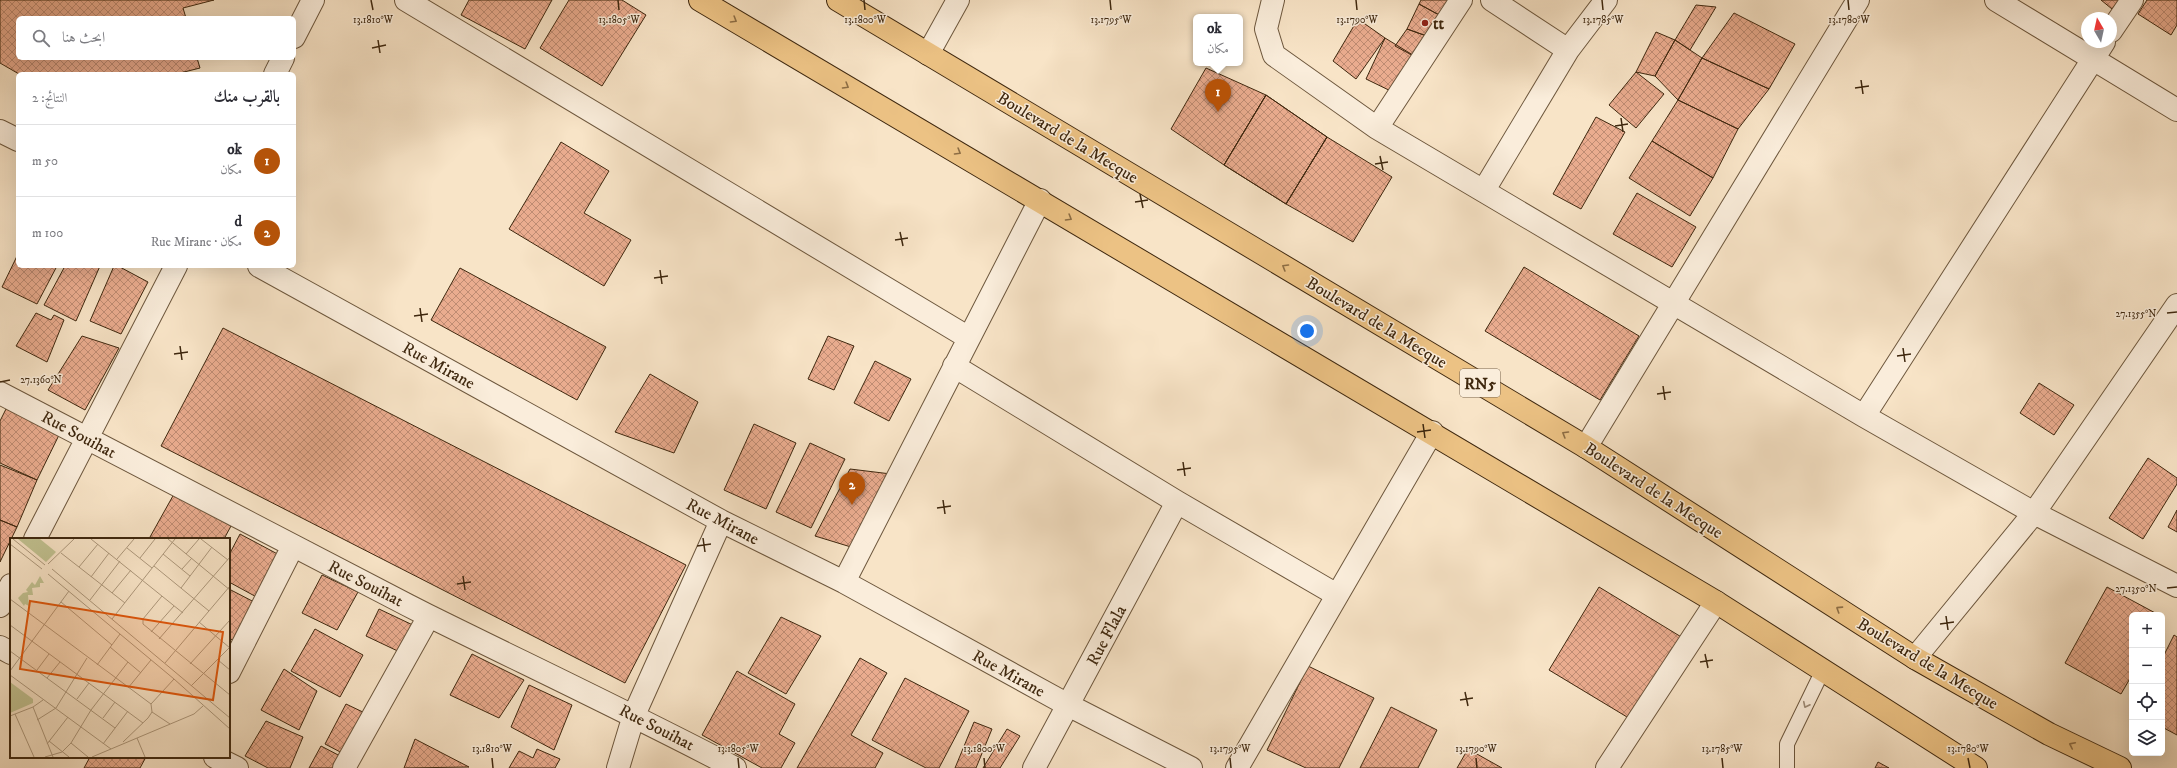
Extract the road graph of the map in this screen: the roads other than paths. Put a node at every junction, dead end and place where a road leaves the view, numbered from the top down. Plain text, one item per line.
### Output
1 (313, 0) edge
2 (406, 0) edge
3 (700, 0) edge
4 (838, 0) edge
5 (958, 0) edge
6 (1273, 0) edge
7 (1461, 0) edge
8 (1492, 0) edge
9 (1606, 0) edge
10 (1858, 0) edge
11 (1996, 0) edge
12 (2132, 0) edge
13 (2117, 22) edge
14 (296, 33) edge
15 (1568, 50) junction
16 (2098, 51) edge
17 (928, 54) junction
18 (282, 60) edge
19 (276, 72) edge
20 (2177, 110) edge
21 (1377, 128) junction
22 (0, 131) edge
23 (16, 139) edge
24 (1484, 190) junction
25 (1040, 200) junction
26 (175, 268) edge
27 (263, 268) edge
28 (1674, 304) junction
29 (2177, 304) edge
30 (2170, 328) edge
31 (969, 338) junction
32 (954, 366) junction
33 (0, 392) edge
34 (1864, 416) junction
35 (1432, 432) junction
36 (87, 438) junction
37 (1586, 447) junction
38 (1177, 502) junction
39 (2034, 513) junction
40 (721, 521) junction
41 (36, 538) edge
42 (292, 546) junction
43 (844, 582) junction
44 (2177, 586) edge
45 (10, 587) edge
46 (1337, 596) junction
47 (1716, 602) junction
48 (0, 606) edge
49 (429, 616) junction
50 (0, 647) edge
51 (10, 652) edge
52 (1915, 658) junction
53 (230, 670) edge
54 (1823, 670) junction
55 (1068, 705) junction
56 (634, 715) junction
57 (217, 758) edge
58 (2118, 767) edge
59 (237, 768) edge
60 (344, 768) edge
61 (618, 768) edge
62 (736, 768) edge
63 (1034, 768) edge
64 (1191, 768) edge
65 (1237, 768) edge
66 (1607, 768) edge
67 (1787, 768) edge
68 (1976, 768) edge
69 (2086, 768) edge

1 - 14 street
2 - 31 street
3 -> 25 main road
4 - 17 main road, Boulevard de la Mecque / RN5
5 - 17 street
6 - 21 street
7 - 21 street
8 - 15 street
9 - 15 street
10 - 28 street
11 - 16 street
12 - 13 street
15 - 24 street
16 - 20 street
16 - 34 street
37 -> 17 main road, Boulevard de la Mecque / RN5
18 - 19 street
21 - 24 street
22 - 23 street
24 - 28 street
25 - 31 street
25 -> 35 main road
26 - 36 street
27 - 40 street, Rue Mirane
28 - 34 street
28 - 37 street
29 - 30 street
30 - 39 street
31 - 32 street
32 - 38 street
32 - 43 street
33 - 36 street, Rue Souihat
34 - 39 street
35 - 46 street
35 - 47 main road
36 - 41 street
36 - 42 street, Rue Souihat
52 -> 37 main road, Boulevard de la Mecque / RN5
38 - 46 street
38 - 55 street, Rue Flala
39 - 44 street
39 - 52 street
40 - 43 street, Rue Mirane
40 - 56 street
42 - 49 street, Rue Souihat
42 - 53 street
43 - 55 street, Rue Mirane
45 - 48 street
46 - 65 street
47 - 54 main road
47 - 66 street
49 - 56 street, Rue Souihat
49 - 60 street
50 - 51 street
58 -> 52 main road, Boulevard de la Mecque / RN5
54 -> 67 lane
54 - 68 main road
55 - 63 street, Rue Flala
55 - 64 street, Rue Mirane
56 - 61 street
56 - 62 street, Rue Souihat
57 - 59 street
58 - 69 main road

